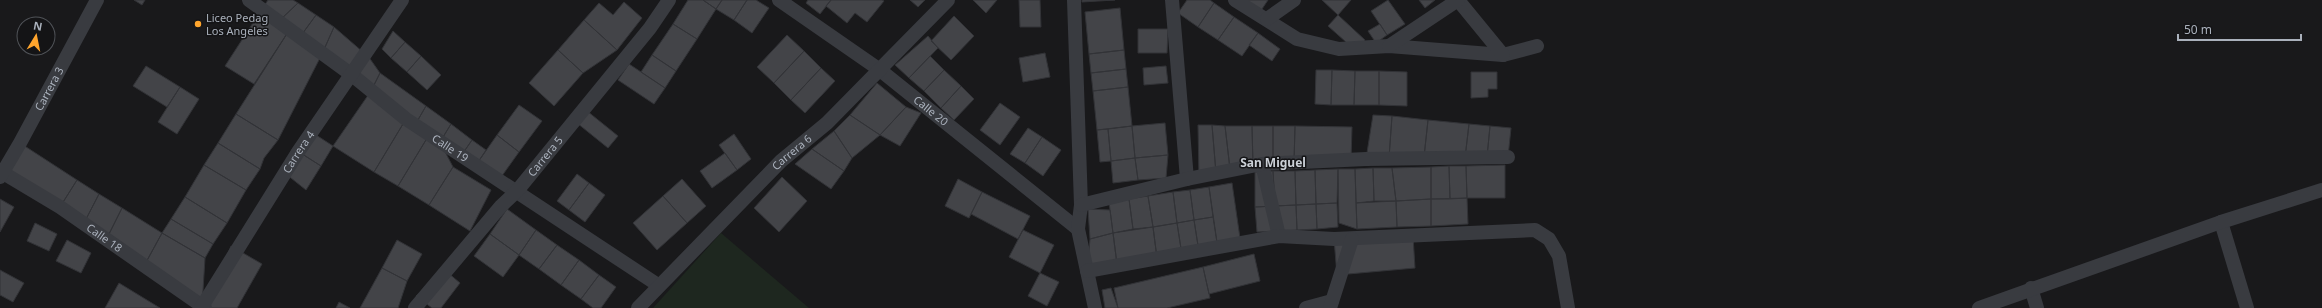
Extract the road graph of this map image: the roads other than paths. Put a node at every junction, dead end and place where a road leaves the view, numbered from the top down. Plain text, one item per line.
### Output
1 (97, 0) edge
2 (249, 0) edge
3 (402, 0) edge
4 (669, 0) edge
5 (779, 0) edge
6 (948, 0) edge
7 (1074, 0) edge
8 (1172, 0) edge
9 (1235, 0) edge
10 (1294, 0) edge
11 (1458, 0) edge
12 (1267, 19) junction
13 (1389, 46) junction
14 (1537, 46) dead end
15 (1503, 55) junction
16 (880, 70) junction
17 (352, 75) junction
18 (1508, 157) dead end
19 (1262, 164) junction
20 (1, 174) edge
21 (1187, 179) junction
22 (2322, 190) edge
23 (517, 191) junction
24 (1082, 205) junction
25 (2221, 222) junction
26 (1078, 228) junction
27 (1279, 236) junction
28 (1352, 238) junction
29 (1087, 271) junction
30 (658, 285) junction
31 (2031, 288) junction
32 (1331, 305) edge
33 (203, 307) edge
34 (415, 308) edge
35 (638, 308) edge
36 (1095, 308) edge
37 (1306, 308) edge
38 (1568, 308) edge
39 (1979, 308) edge
40 (2037, 308) edge
41 (2247, 308) edge

1 - 20 street, Carrera 3
2 - 17 street, Calle 19
3 - 17 street, Carrera 4
4 - 23 street, Carrera 5
5 - 16 street, Calle 20
6 - 16 street, Carrera 6
7 - 24 street
8 - 21 street
9 - 12 street
10 - 12 street
11 - 13 street
11 - 15 street
12 - 13 street
13 - 15 street
14 - 15 street
16 - 26 street, Calle 20
16 - 30 street, Carrera 6
17 - 23 street, Calle 19
17 - 33 street, Carrera 4
18 - 19 street
19 - 21 street
19 - 27 street
20 - 33 street, Calle 18
21 - 24 street
22 - 25 street
23 - 30 street, Calle 19
23 - 34 street, Carrera 5
24 - 26 street
25 - 31 street
25 - 41 street
26 - 29 street
27 - 28 street
27 - 29 street
28 - 32 street
28 - 38 street
29 - 36 street
30 - 35 street, Carrera 6
31 - 39 street
31 - 40 street
32 - 37 street

